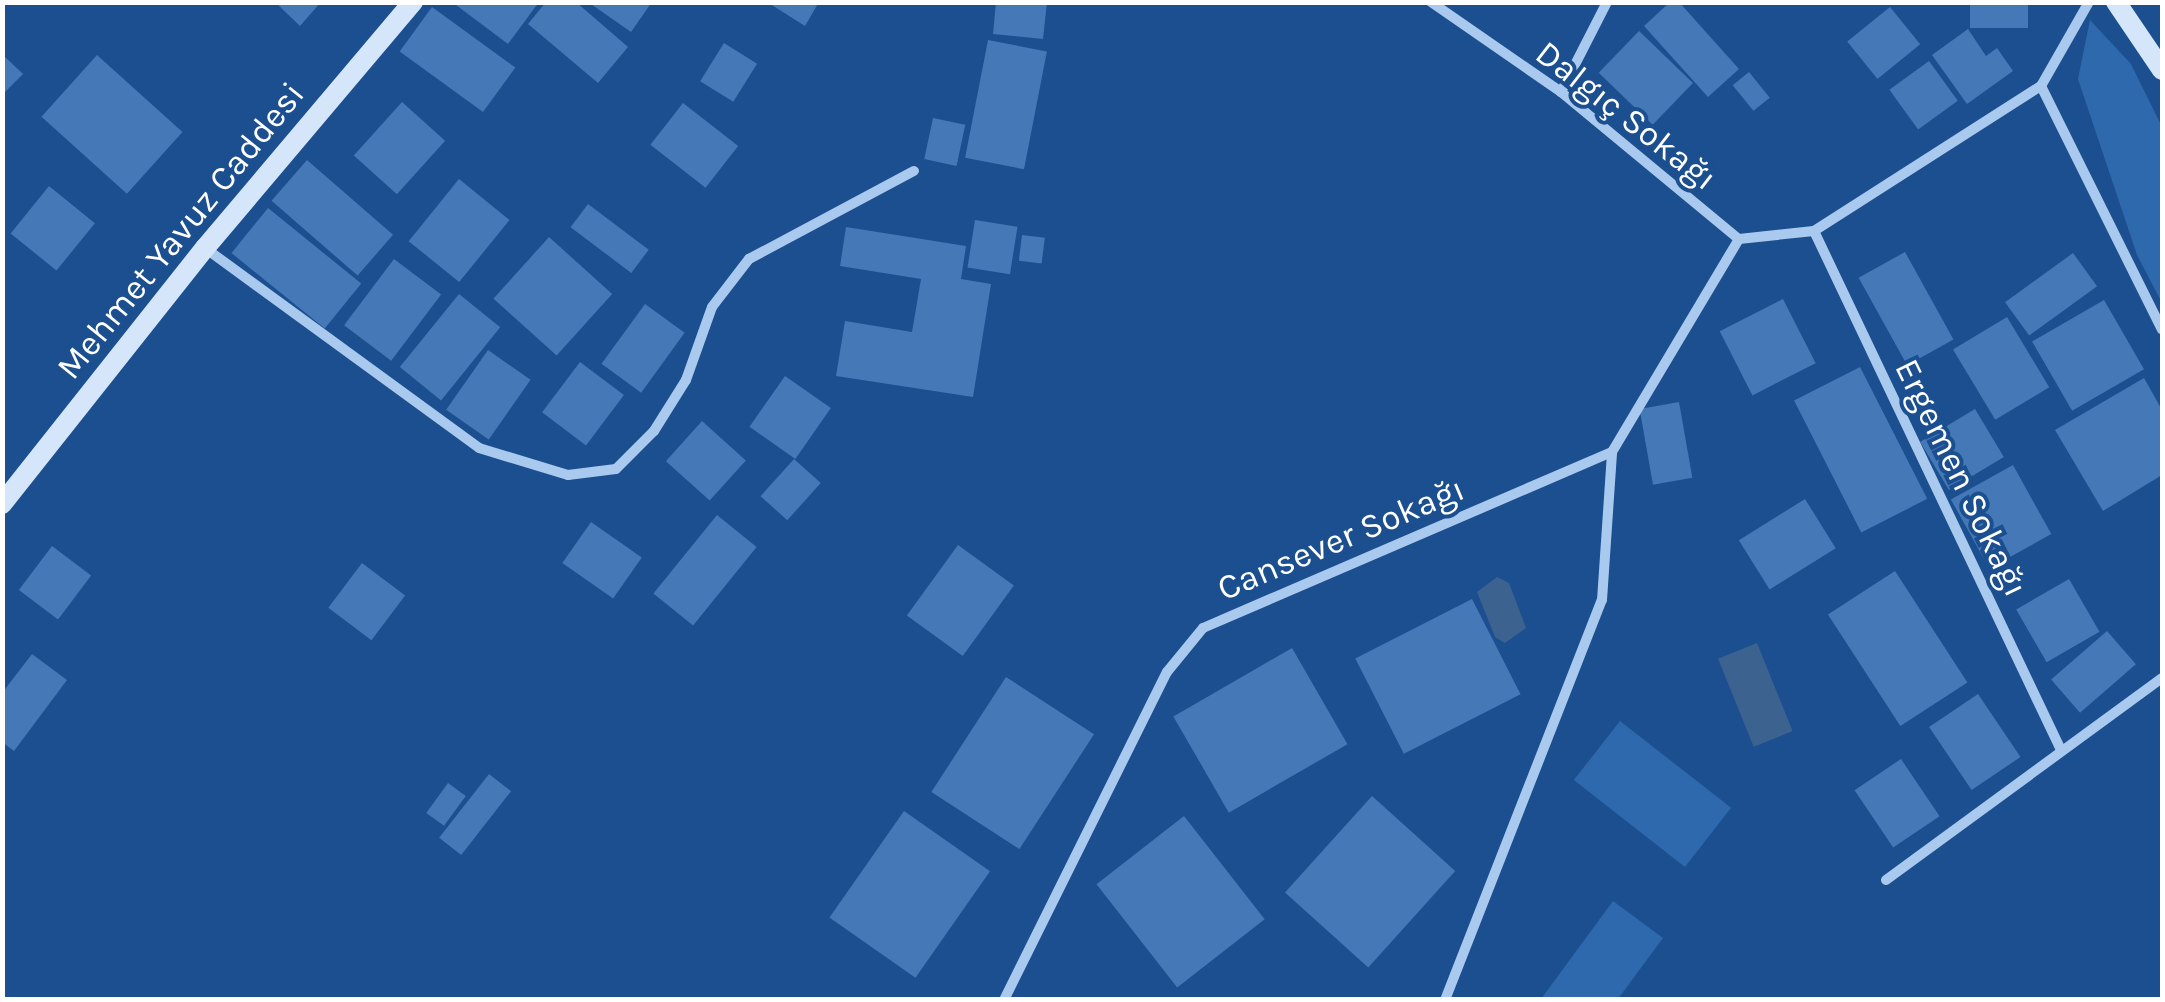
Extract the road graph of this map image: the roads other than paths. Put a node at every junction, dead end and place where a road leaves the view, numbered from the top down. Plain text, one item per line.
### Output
1 (413, 2) edge
2 (1431, 2) edge
3 (1607, 2) edge
4 (2089, 2) edge
5 (2116, 2) edge
6 (2162, 70) edge
7 (2040, 86) junction
8 (1560, 92) junction
9 (914, 170) dead end
10 (1814, 231) junction
11 (1740, 239) junction
12 (205, 248) junction
13 (2162, 330) edge
14 (1612, 452) junction
15 (2, 504) edge
16 (2162, 678) edge
17 (2060, 748) junction
18 (1886, 880) dead end
19 (1004, 1000) edge
20 (1445, 1000) edge

1 - 12 street, Mehmet Yavuz Caddesi
2 - 8 street, Dalgıç Sokağı
3 - 8 street
4 - 7 street
5 - 6 street
7 - 10 street
7 - 13 street
8 - 11 street, Dalgıç Sokağı
9 - 12 street
10 - 11 street
10 - 17 street, Ergemen Sokağı
11 - 14 street
12 - 15 street, Mehmet Yavuz Caddesi
14 - 19 street, Cansever Sokağı
14 - 20 street
16 - 17 street
17 - 18 street

